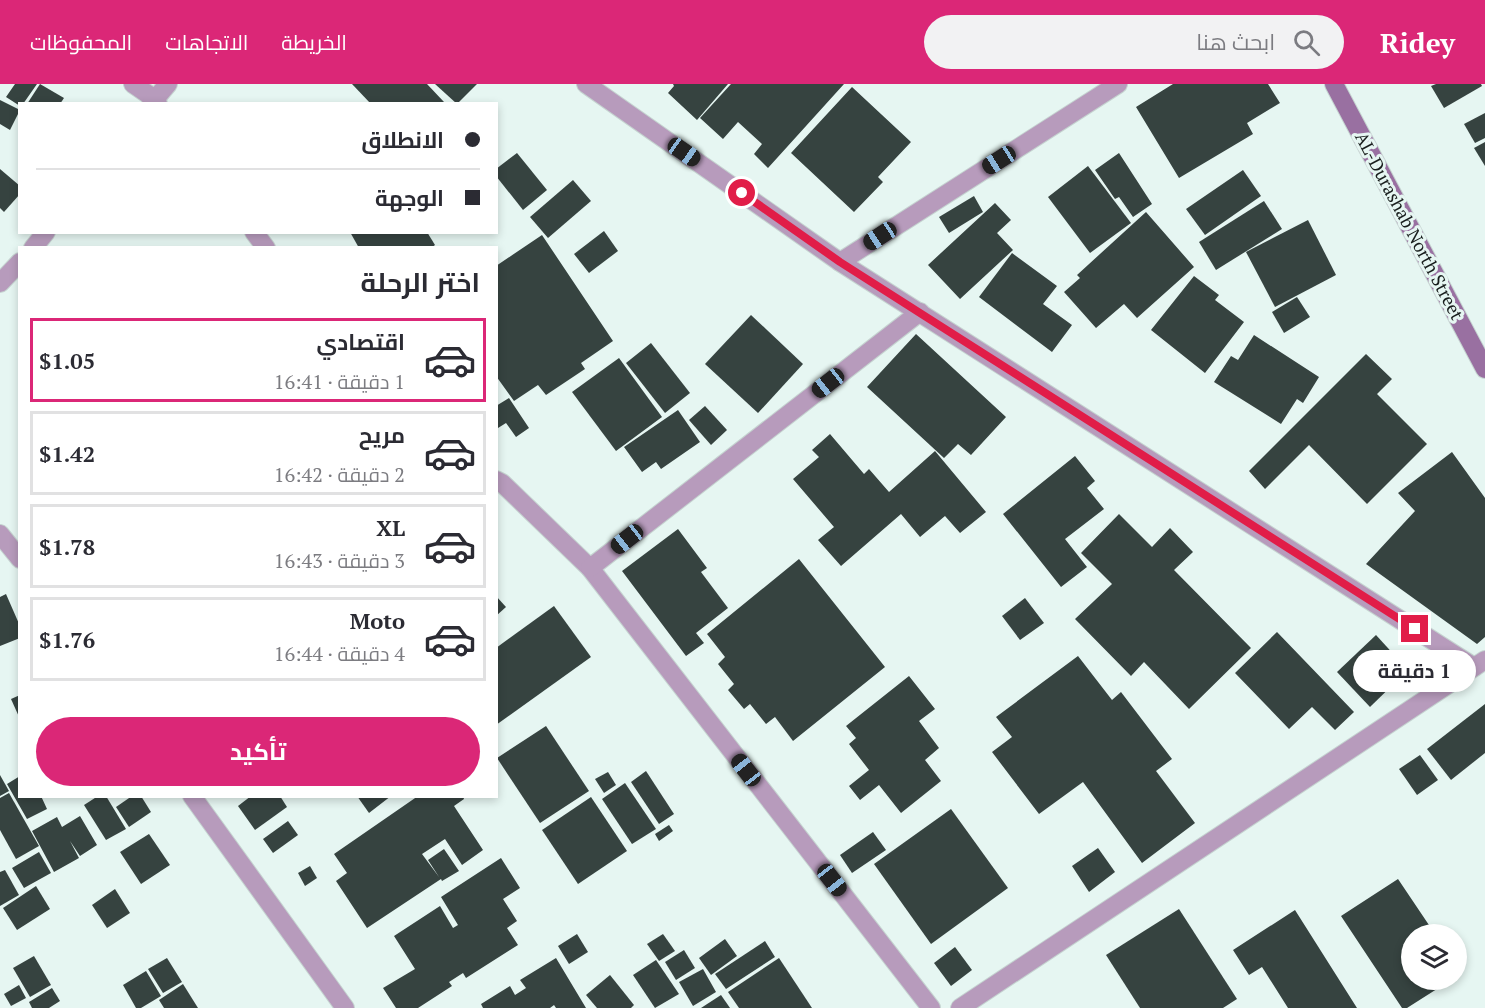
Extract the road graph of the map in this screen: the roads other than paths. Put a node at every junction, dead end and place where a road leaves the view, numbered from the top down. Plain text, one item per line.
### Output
1 (133, 84) edge
2 (168, 84) edge
3 (586, 84) edge
4 (1118, 84) edge
5 (1334, 84) edge
6 (155, 102) edge
7 (44, 234) edge
8 (35, 246) edge
9 (840, 262) junction
10 (18, 264) edge
11 (0, 283) edge
12 (920, 312) junction
13 (1485, 369) edge
14 (498, 481) edge
15 (0, 534) edge
16 (18, 556) edge
17 (590, 568) junction
18 (1480, 663) edge
19 (193, 798) edge
20 (345, 1008) edge
21 (931, 1008) edge
22 (960, 1008) edge

1 - 6 street
2 - 6 street
3 - 9 street
4 - 9 street
5 - 13 street, AL-Durashab North Street
7 - 8 street
9 - 12 street
10 - 11 street
12 - 17 street
12 - 18 street
14 - 17 street
15 - 16 street
17 - 21 street
18 - 22 street
19 - 20 street

